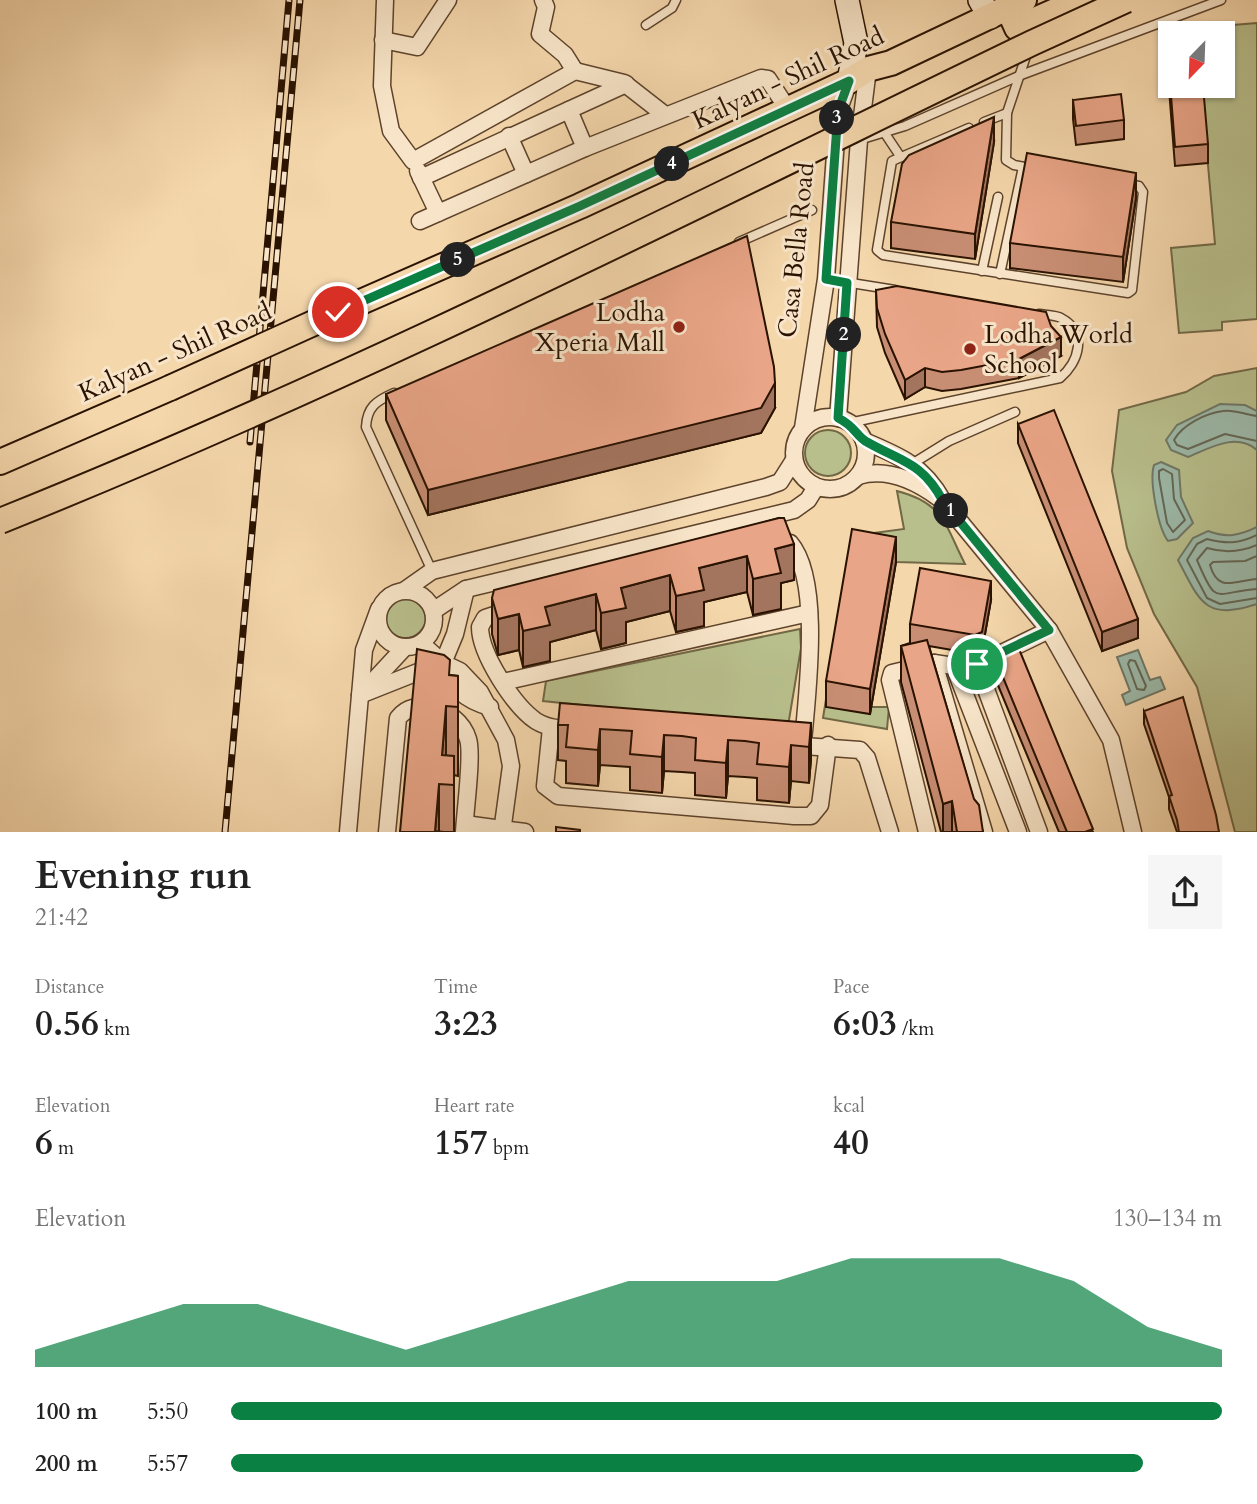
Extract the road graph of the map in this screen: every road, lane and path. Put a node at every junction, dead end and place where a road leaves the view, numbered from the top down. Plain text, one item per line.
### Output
1 (385, 0) edge
2 (448, 0) edge
3 (543, 0) edge
4 (676, 0) edge
5 (1080, 0) edge
6 (1126, 0) edge
7 (1222, 0) edge
8 (852, 2) edge
9 (1039, 9) edge
10 (1008, 13) edge
11 (646, 25) dead end
12 (383, 40) junction
13 (575, 71) junction
14 (859, 75) junction
15 (1021, 75) junction
16 (626, 84) junction
17 (787, 108) junction
18 (569, 110) junction
19 (1007, 113) junction
20 (665, 115) junction
21 (884, 132) junction
22 (509, 136) junction
23 (859, 140) junction
24 (585, 148) junction
25 (900, 156) junction
26 (413, 161) junction
27 (1023, 167) junction
28 (1049, 171) edge
29 (526, 174) junction
30 (421, 178) junction
31 (1113, 181) edge
32 (998, 197) dead end
33 (812, 210) dead end
34 (438, 213) junction
35 (420, 221) dead end
36 (735, 243) edge
37 (982, 271) junction
38 (1000, 274) junction
39 (826, 279) junction
40 (847, 283) junction
41 (910, 293) edge
42 (1034, 313) edge
43 (403, 389) edge
44 (1015, 411) dead end
45 (843, 421) junction
46 (803, 428) junction
47 (864, 441) junction
48 (794, 460) junction
49 (0, 462) edge
50 (912, 464) junction
51 (858, 476) junction
52 (816, 487) junction
53 (943, 501) junction
54 (0, 521) edge
55 (759, 546) edge
56 (432, 571) junction
57 (466, 589) junction
58 (405, 590) junction
59 (526, 605) edge
60 (379, 609) junction
61 (433, 611) junction
62 (809, 613) junction
63 (1049, 630) junction
64 (422, 644) junction
65 (405, 647) junction
66 (443, 663) junction
67 (934, 663) junction
68 (503, 682) junction
69 (360, 695) junction
70 (551, 728) junction
71 (591, 730) edge
72 (777, 744) edge
73 (828, 745) junction
74 (803, 746) junction
75 (464, 828) edge
76 (502, 830) edge
77 (348, 832) edge
78 (387, 832) edge
79 (525, 832) edge
80 (890, 832) edge
81 (927, 832) edge
82 (984, 832) edge
83 (1018, 832) edge
84 (1039, 832) edge
85 (1133, 832) edge

1 - 12 street
2 - 12 street
3 - 13 street
4 - 11 lane
5 - 9 main road, Kalyan - Shil Road
6 - 54 main road, bridge
7 - 15 lane
8 - 14 street, Casa Bella Road
9 - 10 main road, Kalyan - Shil Road
10 - 14 main road, Kalyan - Shil Road
10 - 15 lane
12 - 26 street
13 - 16 street
13 - 26 street
14 - 17 main road, Kalyan - Shil Road
14 - 23 street, Casa Bella Road
14 - 39 street, Casa Bella Road
15 - 19 lane
15 - 21 lane
16 - 18 street
16 - 20 street
17 - 20 street
17 - 49 main road, Kalyan - Shil Road, bridge
18 - 22 street
18 - 24 street
19 - 25 lane
19 - 27 lane
20 - 24 street
21 - 23 lane
21 - 25 lane
22 - 29 street
22 - 30 street
23 - 40 street, Casa Bella Road
24 - 29 street
25 - 37 lane
26 - 30 street
27 - 28 lane
27 - 38 lane
29 - 34 street
30 - 34 street
31 - 38 lane
32 - 37 lane
33 - 36 lane
34 - 35 street
37 - 38 lane
39 - 40 lane
39 - 46 street, Casa Bella Road
40 - 41 lane
40 - 45 street, Casa Bella Road
42 - 45 lane
43 - 56 lane
44 - 50 lane
45 - 46 street
45 - 47 street
46 - 48 street, Casa Bella Road
47 - 50 street
47 - 51 street
48 - 52 street
48 - 56 street, Casa Bella Road
50 - 53 street
51 - 52 street
51 - 53 street
52 - 57 street
53 - 63 street
55 - 62 street
56 - 58 street, Casa Bella Road
57 - 61 street
57 - 66 street
58 - 60 street, Casa Bella Road
58 - 61 street
59 - 68 street
60 - 65 street
60 - 69 street
61 - 64 street
62 - 68 street
62 - 74 street
63 - 84 street
63 - 85 street
64 - 65 street
64 - 66 street
65 - 69 street
66 - 69 street
66 - 76 street
67 - 81 street
67 - 82 street
67 - 83 street
68 - 70 street
69 - 77 street
70 - 71 street
70 - 73 street
72 - 74 street
73 - 74 street
73 - 80 street
75 - 76 street
75 - 78 street
76 - 79 street

